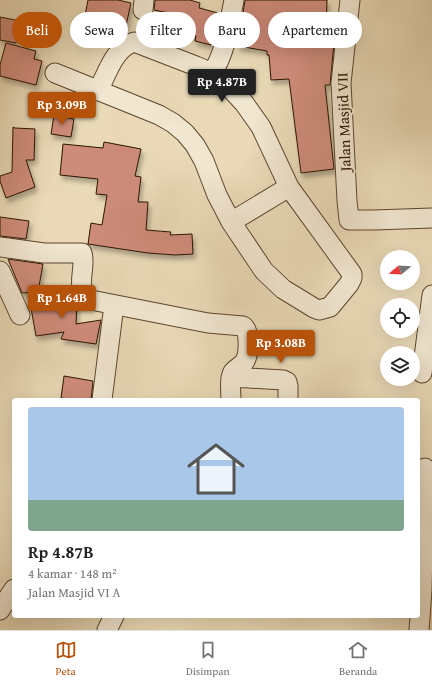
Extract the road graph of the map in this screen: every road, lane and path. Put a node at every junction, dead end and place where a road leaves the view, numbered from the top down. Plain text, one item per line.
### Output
1 (234, 0) edge
2 (350, 0) edge
3 (55, 73) dead end
4 (212, 73) junction
5 (98, 91) junction
6 (289, 187) junction
7 (432, 218) edge
8 (230, 222) junction
9 (0, 247) edge
10 (0, 271) edge
11 (432, 295) edge
12 (114, 305) junction
13 (20, 315) dead end
14 (422, 373) dead end
15 (232, 377) junction
16 (102, 398) edge
17 (231, 398) edge
18 (288, 398) edge
19 (425, 468) edge
20 (12, 592) edge
21 (424, 592) edge
22 (0, 610) edge
23 (420, 617) edge
24 (113, 618) edge
25 (420, 618) edge
26 (106, 630) edge
27 (418, 630) edge

1 - 4 street
2 - 7 street, Jalan Masjid VII
3 - 5 street
4 - 5 street
4 - 6 street
5 - 8 street
6 - 8 street
6 - 8 street
9 - 12 street
10 - 13 street
11 - 14 street
12 - 15 street
12 - 16 street
15 - 17 street
15 - 18 street
19 - 21 street
20 - 22 street
21 - 23 street
24 - 26 street
25 - 27 street

